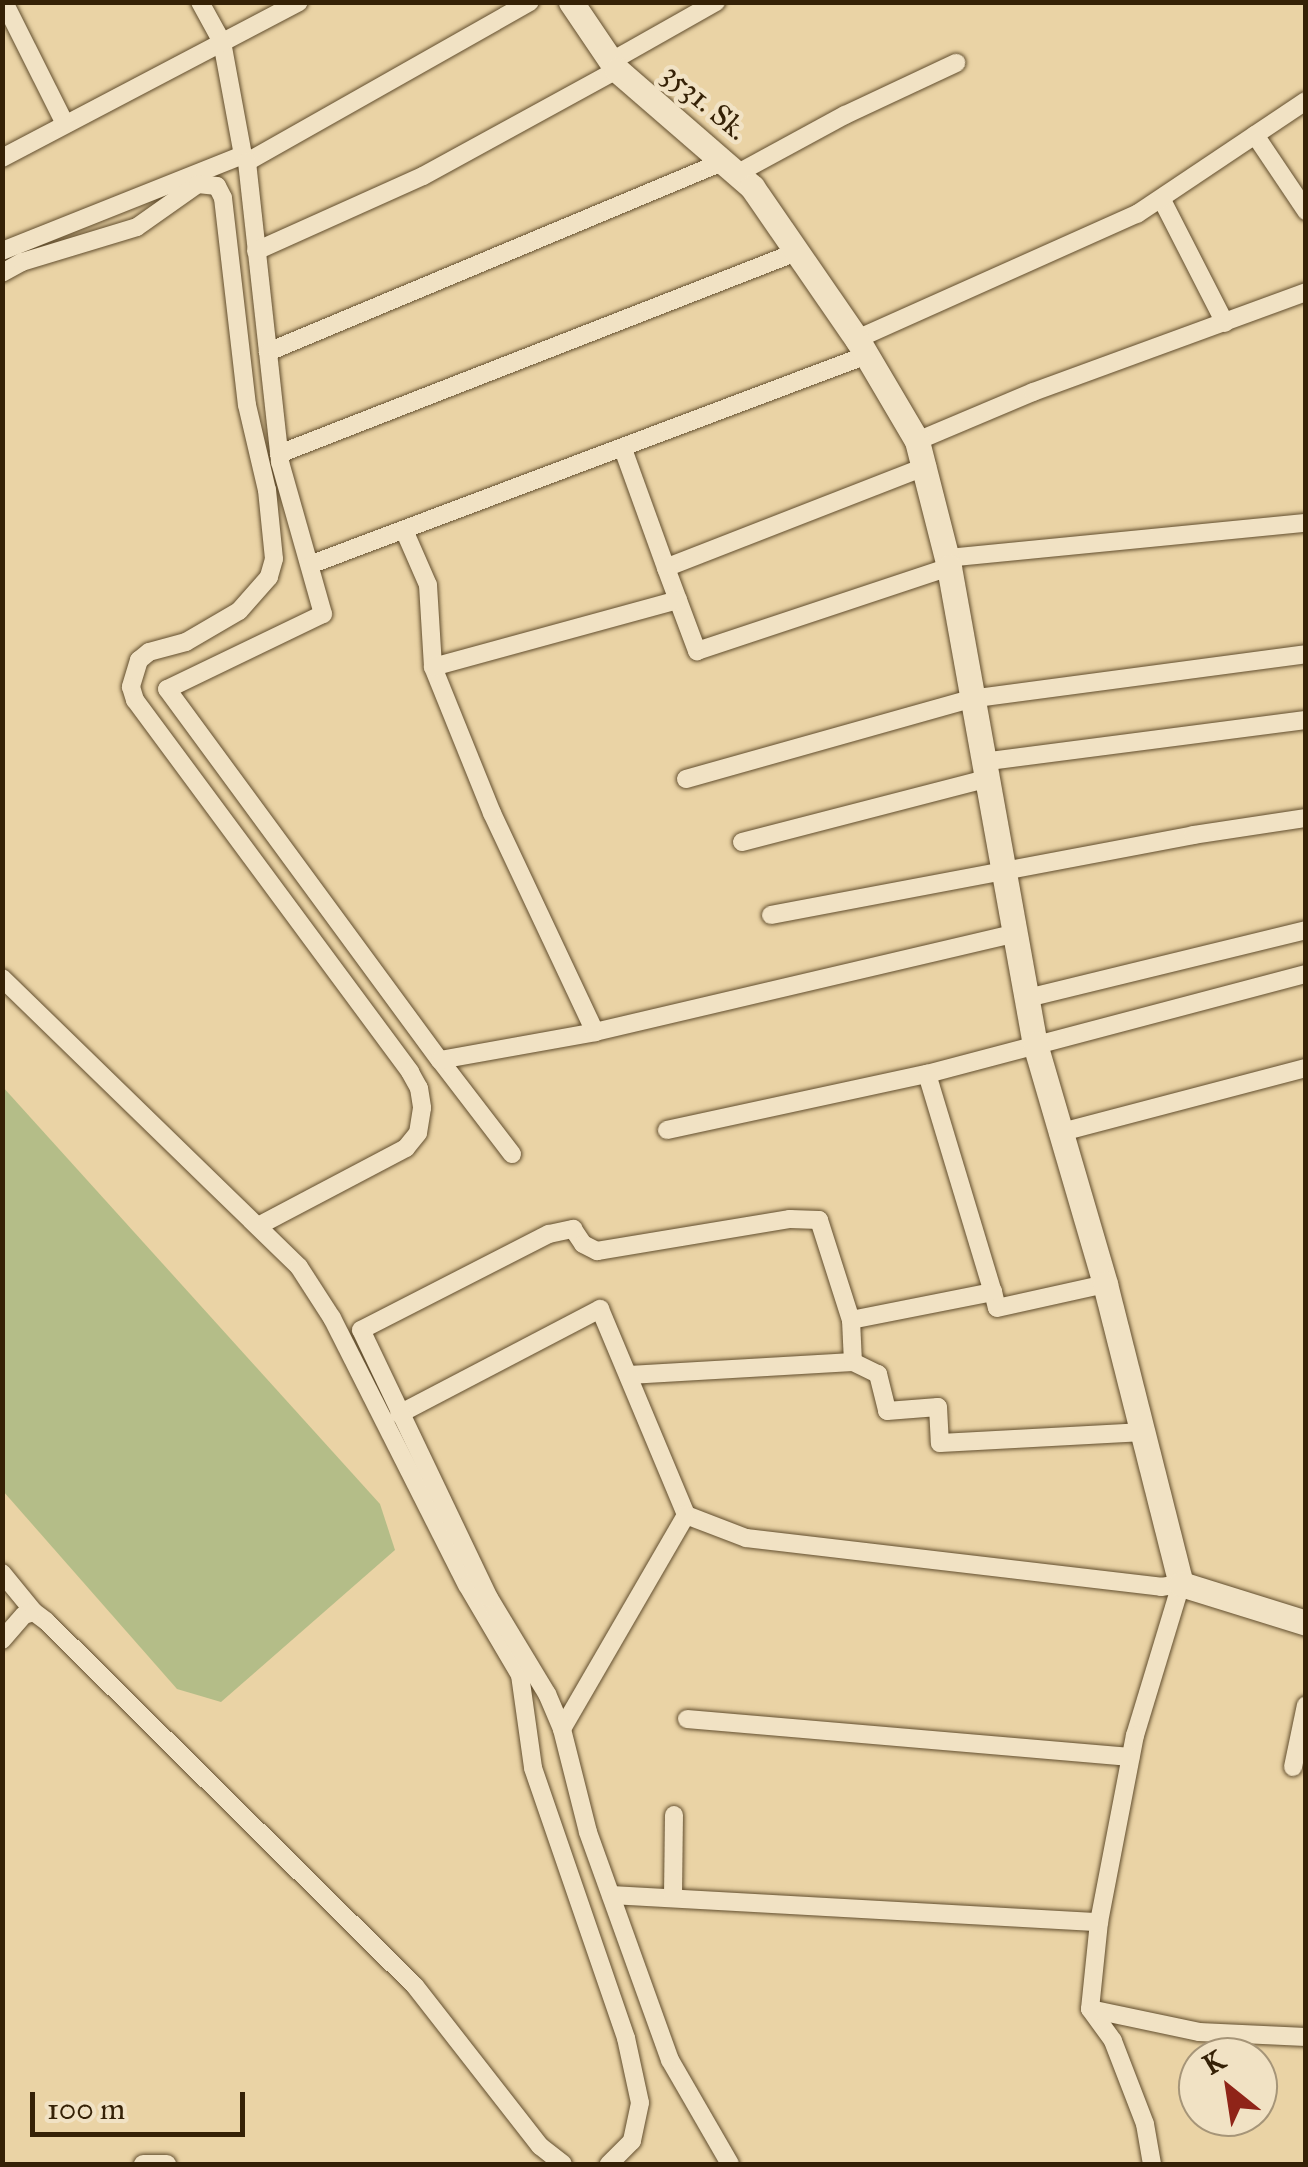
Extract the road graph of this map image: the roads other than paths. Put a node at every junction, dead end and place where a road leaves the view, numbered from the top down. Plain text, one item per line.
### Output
1 (4, 2) edge
2 (200, 2) edge
3 (300, 2) edge
4 (530, 2) edge
5 (571, 2) edge
6 (716, 2) edge
7 (222, 42) junction
8 (956, 63) dead end
9 (614, 66) junction
10 (1306, 101) edge
11 (64, 124) junction
12 (1255, 135) junction
13 (2, 158) edge
14 (245, 158) junction
15 (732, 167) junction
16 (1162, 200) junction
17 (1306, 211) edge
18 (798, 250) junction
19 (2, 251) edge
20 (256, 251) junction
21 (2, 274) edge
22 (1306, 292) edge
23 (1224, 323) junction
24 (862, 347) junction
25 (268, 352) junction
26 (917, 441) junction
27 (623, 449) junction
28 (279, 454) junction
29 (927, 466) junction
30 (1306, 523) edge
31 (404, 530) junction
32 (948, 563) junction
33 (312, 564) junction
34 (666, 568) junction
35 (678, 600) junction
36 (1306, 654) edge
37 (433, 667) junction
38 (970, 699) junction
39 (1306, 720) edge
40 (983, 771) junction
41 (686, 780) dead end
42 (1306, 818) edge
43 (742, 842) dead end
44 (1005, 874) junction
45 (771, 916) dead end
46 (1306, 930) edge
47 (1016, 933) junction
48 (1306, 974) edge
49 (2, 978) edge
50 (1027, 998) junction
51 (594, 1032) junction
52 (1035, 1044) junction
53 (440, 1060) junction
54 (1306, 1068) edge
55 (927, 1074) junction
56 (667, 1130) dead end
57 (1058, 1132) junction
58 (512, 1154) dead end
59 (258, 1226) junction
60 (1105, 1284) junction
61 (993, 1292) junction
62 (852, 1320) junction
63 (853, 1362) junction
64 (629, 1375) junction
65 (399, 1414) junction
66 (1140, 1432) junction
67 (686, 1515) junction
68 (2, 1573) edge
69 (1180, 1584) junction
70 (34, 1612) junction
71 (1306, 1623) edge
72 (2, 1640) edge
73 (1306, 1705) edge
74 (687, 1719) dead end
75 (562, 1730) junction
76 (1130, 1757) junction
77 (1294, 1766) dead end
78 (674, 1815) dead end
79 (611, 1895) junction
80 (673, 1896) junction
81 (1100, 1922) junction
82 (1090, 2009) junction
83 (1306, 2038) edge
84 (143, 2164) edge
85 (167, 2164) edge
86 (563, 2164) edge
87 (609, 2164) edge
88 (730, 2164) edge
89 (1152, 2164) edge

1 - 11 street
2 - 7 street
3 - 7 street
4 - 14 street
5 - 9 street, 3531. Sk.
6 - 9 street
7 - 11 street
7 - 14 street
8 - 15 street
9 - 15 street, 3531. Sk.
9 - 20 street
10 - 12 street
11 - 13 street
12 - 16 street
12 - 17 street
14 - 19 street
14 - 20 street
15 - 18 street, 3531. Sk.
15 - 25 street
16 - 23 street
16 - 24 street
18 - 24 street, 3531. Sk.
18 - 28 street
20 - 25 street
21 - 59 street
22 - 23 street
23 - 26 street
24 - 26 street, 3531. Sk.
24 - 27 street
25 - 28 street
26 - 29 street, 3531. Sk.
27 - 31 street
27 - 34 street
28 - 33 street
29 - 32 street, 3531. Sk.
29 - 34 street
30 - 32 street
31 - 33 street
31 - 37 street
32 - 35 street
32 - 38 street, 3531. Sk.
33 - 53 street
34 - 35 street
35 - 37 street
36 - 38 street
37 - 51 street
38 - 40 street, 3531. Sk.
38 - 41 street
39 - 40 street
40 - 43 street
40 - 44 street, 3531. Sk.
42 - 44 street
44 - 45 street
44 - 47 street, 3531. Sk.
46 - 50 street
47 - 50 street, 3531. Sk.
47 - 51 street
48 - 52 street
49 - 59 street
50 - 52 street, 3531. Sk.
51 - 53 street
52 - 55 street
52 - 57 street, 3531. Sk.
53 - 58 street
54 - 57 street
55 - 56 street
55 - 61 street
57 - 60 street, 3531. Sk.
59 - 87 street
60 - 61 street
60 - 66 street, 3531. Sk.
61 - 62 street
62 - 63 street
62 - 65 street
63 - 64 street
63 - 66 street
64 - 65 street
64 - 67 street
65 - 75 street
66 - 69 street, 3531. Sk.
67 - 69 street
67 - 75 street
68 - 70 street
69 - 71 street
69 - 76 street
70 - 72 street
70 - 86 street
73 - 77 street
74 - 76 street
75 - 79 street
76 - 81 street
78 - 80 street
79 - 80 street
79 - 88 street
80 - 81 street
81 - 82 street
82 - 83 street
82 - 89 street
84 - 85 street

